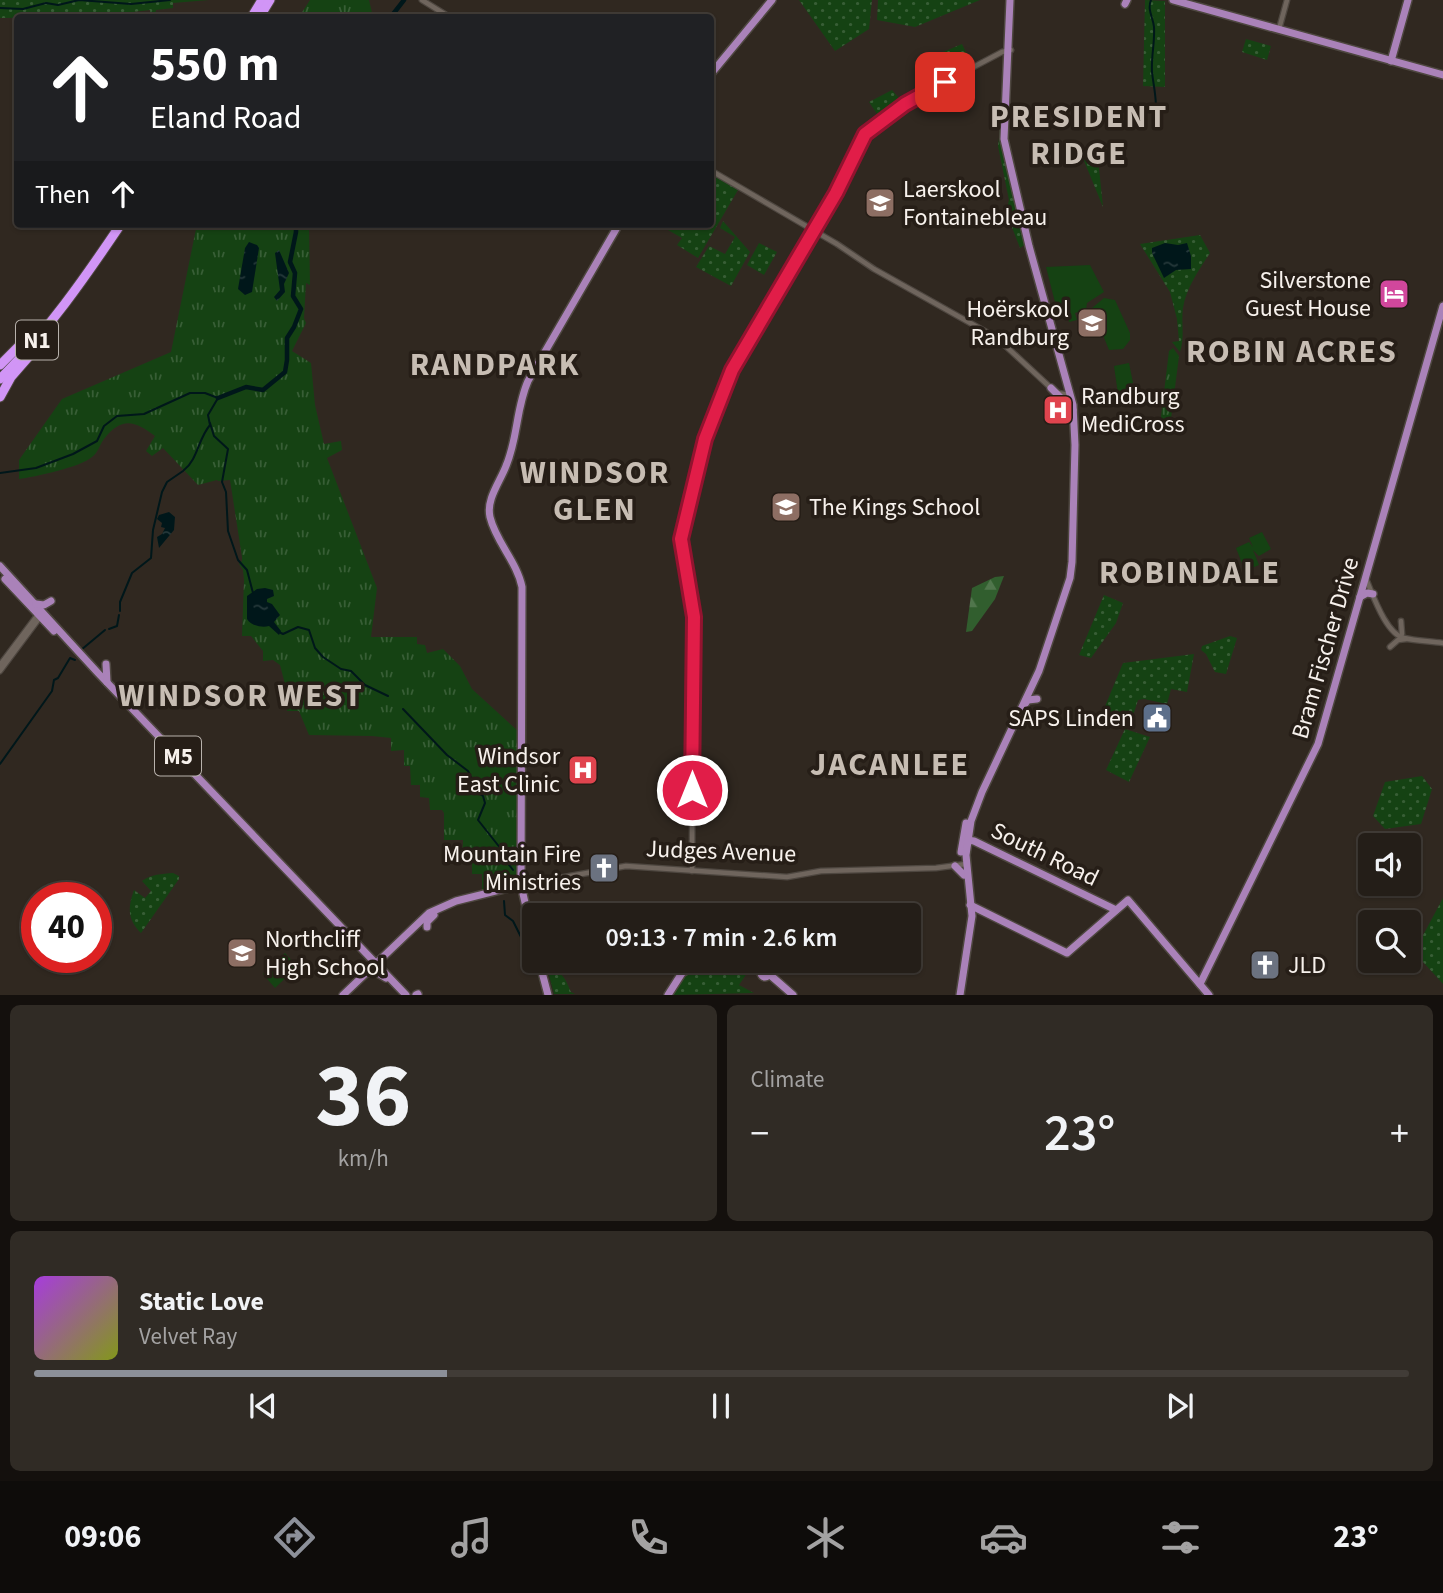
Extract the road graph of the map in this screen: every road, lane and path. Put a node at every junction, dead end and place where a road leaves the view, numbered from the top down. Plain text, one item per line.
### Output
1 (422, 0) edge
2 (770, 0) edge
3 (1012, 0) edge
4 (1173, 0) edge
5 (1182, 0) edge
6 (1287, 0) edge
7 (1408, 0) edge
8 (445, 14) edge
9 (1228, 15) junction
10 (1279, 29) junction
11 (1009, 50) junction
12 (1391, 61) junction
13 (714, 64) edge
14 (714, 70) edge
15 (1443, 75) edge
16 (714, 172) edge
17 (111, 228) edge
18 (118, 228) edge
19 (619, 228) edge
20 (814, 230) junction
21 (1028, 243) junction
22 (71, 298) junction
23 (1443, 306) edge
24 (33, 335) junction
25 (0, 365) edge
26 (0, 370) edge
27 (0, 379) edge
28 (1051, 388) junction
29 (1071, 395) junction
30 (0, 397) edge
31 (1073, 411) junction
32 (0, 566) edge
33 (0, 572) edge
34 (1365, 578) junction
35 (1373, 594) junction
36 (1360, 597) junction
37 (21, 598) junction
38 (32, 601) junction
39 (51, 601) dead end
40 (1060, 610) junction
41 (40, 614) junction
42 (31, 624) junction
43 (1389, 624) junction
44 (1403, 635) junction
45 (1347, 642) junction
46 (1443, 643) edge
47 (1337, 648) dead end
48 (0, 665) edge
49 (92, 666) junction
50 (0, 671) edge
51 (1037, 676) junction
52 (107, 682) junction
53 (1024, 704) junction
54 (982, 792) junction
55 (970, 840) junction
56 (961, 848) junction
57 (960, 864) junction
58 (692, 870) junction
59 (523, 887) junction
60 (526, 903) edge
61 (528, 903) edge
62 (969, 905) junction
63 (1118, 908) junction
64 (1135, 908) junction
65 (434, 915) junction
66 (427, 927) dead end
67 (345, 936) junction
68 (335, 939) dead end
69 (387, 955) junction
70 (374, 967) junction
71 (544, 973) edge
72 (682, 973) edge
73 (765, 973) edge
74 (1200, 984) junction
75 (405, 994) edge
76 (342, 995) edge
77 (348, 995) edge
78 (550, 995) edge
79 (668, 995) edge
80 (793, 995) edge
81 (960, 995) edge
82 (1209, 995) edge

1 - 8 street
2 - 13 main road
2 - 14 main road
3 - 11 main road
4 - 9 main road
5 - 9 main road
6 - 10 street
7 - 12 main road
9 - 10 main road
10 - 12 main road
11 - 20 street
11 - 21 main road
12 - 15 main road
16 - 20 street
17 - 24 highway, N1
18 - 22 highway, N1
19 - 59 main road
20 - 28 street
20 - 58 street
21 - 29 main road
21 - 29 main road
22 - 27 highway, N1
22 - 30 highway
23 - 34 main road, Bram Fischer Drive
24 - 25 highway
24 - 26 highway, N1
28 - 29 street
28 - 31 main road
29 - 31 main road
29 - 40 main road
31 - 40 main road
32 - 38 main road, M5
33 - 37 main road, M5
34 - 35 street
34 - 36 main road, Bram Fischer Drive
35 - 36 main road
35 - 43 street
36 - 45 main road, Bram Fischer Drive
37 - 41 main road, M5
37 - 42 main road
38 - 39 main road
38 - 41 main road, M5
40 - 51 main road
41 - 42 street
41 - 49 main road, M5
41 - 50 street
41 - 67 main road, M5
42 - 48 street
43 - 44 street
43 - 44 street
43 - 44 street
44 - 46 street
45 - 47 main road
45 - 74 main road, Bram Fischer Drive
49 - 52 main road, M5
49 - 52 main road
51 - 53 main road
51 - 53 main road
52 - 70 main road, M5
53 - 54 main road
54 - 55 main road
54 - 56 main road
55 - 56 main road, South Road
55 - 57 main road
55 - 63 main road, South Road
56 - 57 main road
57 - 58 street, Judges Avenue
57 - 62 main road
57 - 62 main road
58 - 59 street, Judges Avenue
59 - 60 main road
59 - 61 main road
59 - 65 main road, Judges Avenue
59 - 69 main road, Judges Avenue
62 - 63 main road
62 - 81 main road
63 - 64 main road, South Road
63 - 64 main road
64 - 74 main road
65 - 66 main road
65 - 69 main road, Judges Avenue
67 - 68 main road
67 - 70 main road, M5
69 - 70 main road
69 - 70 main road, Judges Avenue
69 - 70 main road
70 - 75 main road, M5
70 - 76 main road
70 - 77 main road
71 - 78 main road
72 - 79 main road
73 - 80 main road
74 - 82 main road

